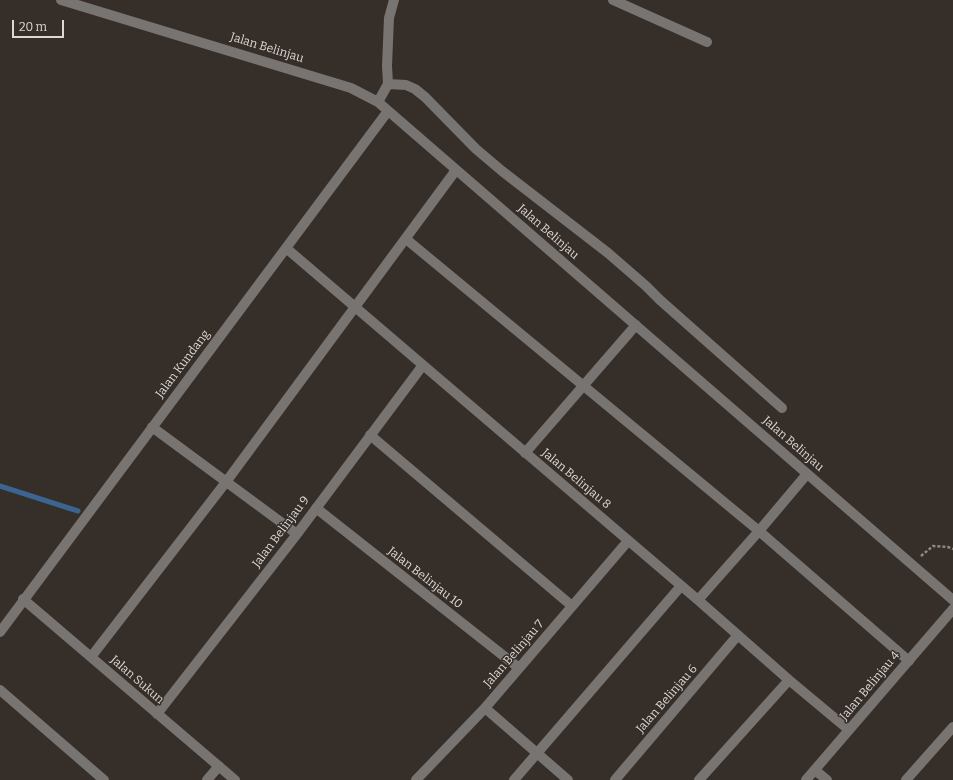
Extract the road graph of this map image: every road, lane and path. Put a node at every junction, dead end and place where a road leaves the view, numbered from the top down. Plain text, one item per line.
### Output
1 (61, 0) edge
2 (394, 0) edge
3 (613, 0) edge
4 (707, 42) dead end
5 (388, 84) junction
6 (378, 102) junction
7 (388, 111) junction
8 (456, 170) junction
9 (406, 239) junction
10 (286, 248) junction
11 (355, 307) junction
12 (636, 325) junction
13 (423, 365) junction
14 (582, 386) junction
15 (782, 408) dead end
16 (152, 427) junction
17 (370, 435) junction
18 (525, 452) junction
19 (807, 474) junction
20 (226, 482) junction
21 (316, 508) junction
22 (759, 531) junction
23 (297, 534) junction
24 (628, 541) junction
25 (953, 550) edge
26 (912, 564) junction
27 (681, 586) junction
28 (23, 599) junction
29 (698, 600) junction
30 (953, 600) edge
31 (572, 606) junction
32 (953, 609) edge
33 (0, 632) edge
34 (738, 635) junction
35 (91, 657) junction
36 (909, 660) junction
37 (519, 668) junction
38 (789, 680) junction
39 (0, 690) edge
40 (485, 708) junction
41 (157, 714) junction
42 (953, 727) edge
43 (849, 730) junction
44 (538, 754) junction
45 (219, 766) junction
46 (815, 770) junction
47 (104, 780) edge
48 (207, 780) edge
49 (235, 780) edge
50 (416, 780) edge
51 (514, 780) edge
52 (568, 780) edge
53 (615, 780) edge
54 (699, 780) edge
55 (806, 780) edge
56 (827, 780) edge
57 (906, 780) edge

1 - 6 street, Jalan Belinjau
2 - 5 street
3 - 4 street
5 - 6 street
5 - 15 street
6 - 7 street, Jalan Belinjau
7 - 8 street, Jalan Belinjau
7 - 10 street, Jalan Kundang
8 - 9 street
8 - 12 street, Jalan Belinjau
9 - 11 street
9 - 14 street
10 - 11 street, Jalan Belinjau 8
10 - 16 street, Jalan Kundang
11 - 13 street, Jalan Belinjau 8
11 - 20 street
12 - 14 street
12 - 19 street, Jalan Belinjau
13 - 17 street, Jalan Belinjau 9
13 - 18 street, Jalan Belinjau 8
14 - 18 street
14 - 22 street
16 - 20 street
16 - 28 street, Jalan Kundang
17 - 21 street, Jalan Belinjau 9
17 - 31 street
18 - 24 street, Jalan Belinjau 8
19 - 22 street
19 - 26 street, Jalan Belinjau
20 - 23 street
20 - 35 street
21 - 23 street, Jalan Belinjau 9
21 - 37 street, Jalan Belinjau 10
22 - 29 street
22 - 36 street
23 - 41 street, Jalan Belinjau 9
24 - 27 street, Jalan Belinjau 8
24 - 31 street, Jalan Belinjau 7
25 - 26 path
26 - 30 street, Jalan Belinjau
27 - 29 street, Jalan Belinjau 8
27 - 44 street
28 - 33 street, Jalan Kundang
28 - 35 street, Jalan Sukun
29 - 34 street, Jalan Belinjau 8
31 - 37 street, Jalan Belinjau 7
32 - 36 street, Jalan Belinjau 4
34 - 38 street, Jalan Belinjau 8
34 - 53 street, Jalan Belinjau 6
35 - 41 street, Jalan Sukun
36 - 43 street, Jalan Belinjau 4
37 - 40 street, Jalan Belinjau 7
38 - 43 street, Jalan Belinjau 8
38 - 54 street
39 - 47 street
40 - 44 street
40 - 50 street, Jalan Belinjau 7
41 - 45 street, Jalan Sukun
42 - 57 street
43 - 46 street, Jalan Belinjau 4
44 - 51 street
44 - 52 street
45 - 48 street
45 - 49 street, Jalan Sukun
46 - 55 street, Jalan Belinjau 4
46 - 56 street

